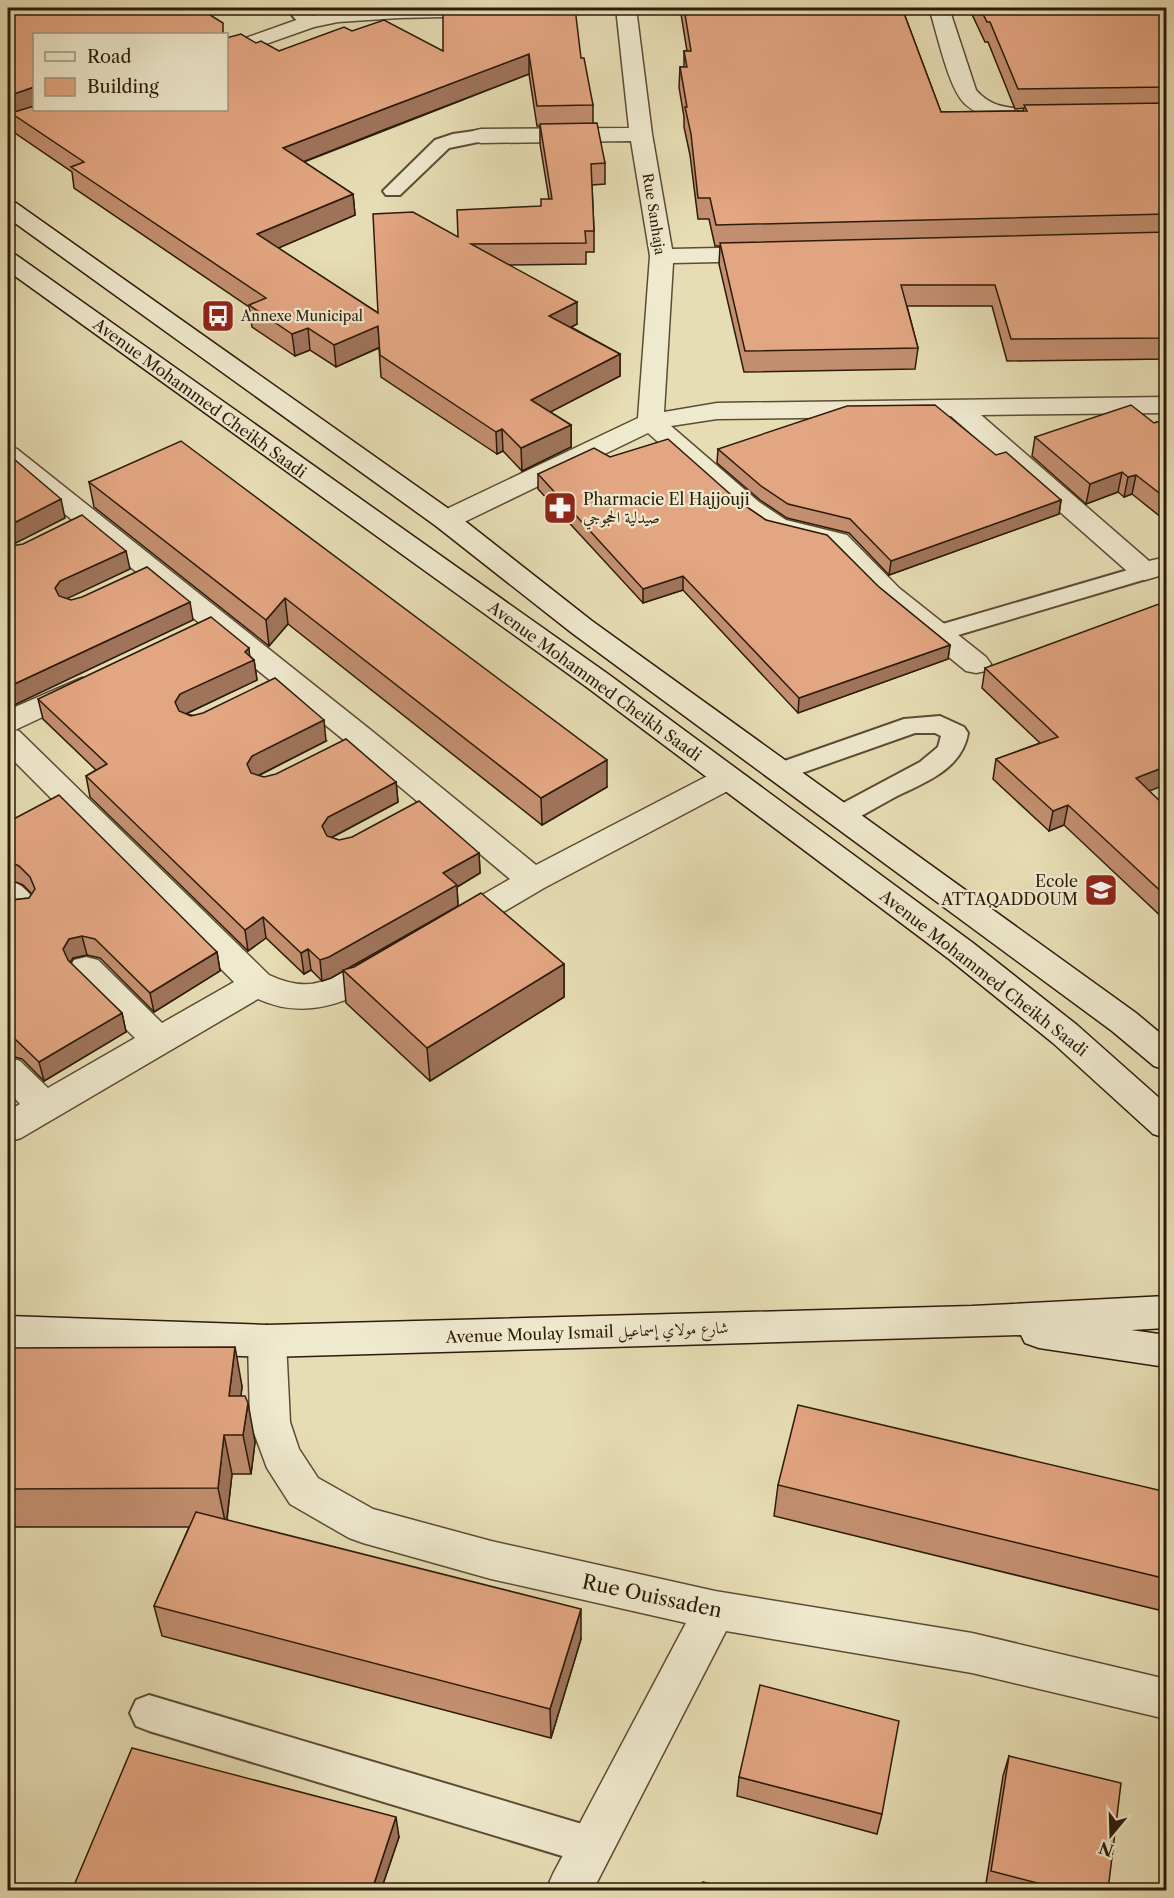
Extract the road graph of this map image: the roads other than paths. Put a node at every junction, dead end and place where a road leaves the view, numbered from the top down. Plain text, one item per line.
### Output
1 (572, 8) edge
2 (626, 8) edge
3 (939, 8) edge
4 (302, 15) edge
5 (228, 50) edge
6 (56, 111) edge
7 (1050, 117) edge
8 (8, 127) edge
9 (641, 134) junction
10 (481, 136) joint
11 (393, 191) dead end
12 (8, 208) edge
13 (791, 253) edge
14 (662, 256) junction
15 (8, 260) edge
16 (1167, 405) edge
17 (958, 408) junction
18 (651, 422) junction
19 (8, 455) edge
20 (19, 480) edge
21 (446, 520) junction
22 (1156, 569) edge
23 (152, 572) junction
24 (123, 586) edge
25 (938, 633) junction
26 (976, 664) dead end
27 (101, 678) edge
28 (287, 680) junction
29 (256, 695) edge
30 (8, 722) edge
31 (8, 738) edge
32 (362, 738) junction
33 (330, 754) edge
34 (782, 771) junction
35 (728, 778) junction
36 (66, 797) junction
37 (434, 799) junction
38 (37, 812) edge
39 (403, 815) edge
40 (842, 815) junction
41 (533, 880) junction
42 (433, 937) edge
43 (404, 955) edge
44 (86, 969) dead end
45 (257, 984) junction
46 (159, 1041) junction
47 (1167, 1057) edge
48 (8, 1070) edge
49 (44, 1106) junction
50 (1167, 1124) edge
51 (8, 1128) edge
52 (1166, 1311) edge
53 (972, 1322) junction
54 (8, 1332) edge
55 (267, 1341) junction
56 (1167, 1351) edge
57 (715, 1610) junction
58 (1167, 1699) edge
59 (149, 1713) dead end
60 (592, 1846) junction
61 (569, 1890) edge

1 - 4 street
2 - 9 street, Rue Sanhaja
3 - 7 street
4 - 5 street
6 - 8 street
9 - 10 street
9 - 14 street, Rue Sanhaja
10 - 11 lane
12 - 21 street
13 - 14 street
14 - 18 street, Rue Sanhaja
15 - 35 street, Avenue Mohammed Cheikh Saadi
16 - 17 street
17 - 18 street
17 - 22 street
18 - 21 street
18 - 25 street
19 - 20 street
20 - 23 street
21 - 34 street
22 - 25 lane
23 - 24 street
23 - 28 street
25 - 26 street
27 - 30 street
28 - 29 street
28 - 32 street
31 - 36 street
32 - 33 street
32 - 37 street
34 - 40 street
34 - 40 lane
35 - 41 street
35 - 50 street, Avenue Mohammed Cheikh Saadi
36 - 38 street
36 - 45 street
37 - 39 street
37 - 41 street
40 - 47 street
41 - 42 street
43 - 45 street
44 - 46 street
45 - 46 street
46 - 49 street
48 - 49 street
49 - 51 street
52 - 53 street, Avenue Moulay Ismail شارع مولاي إسماعيل
53 - 55 street, Avenue Moulay Ismail شارع مولاي إسماعيل
53 - 56 street
54 - 55 street, Avenue Moulay Ismail شارع مولاي إسماعيل
55 - 57 street, Rue Ouissaden
57 - 58 street, Rue Ouissaden
57 - 60 street
59 - 60 lane
60 - 61 street

